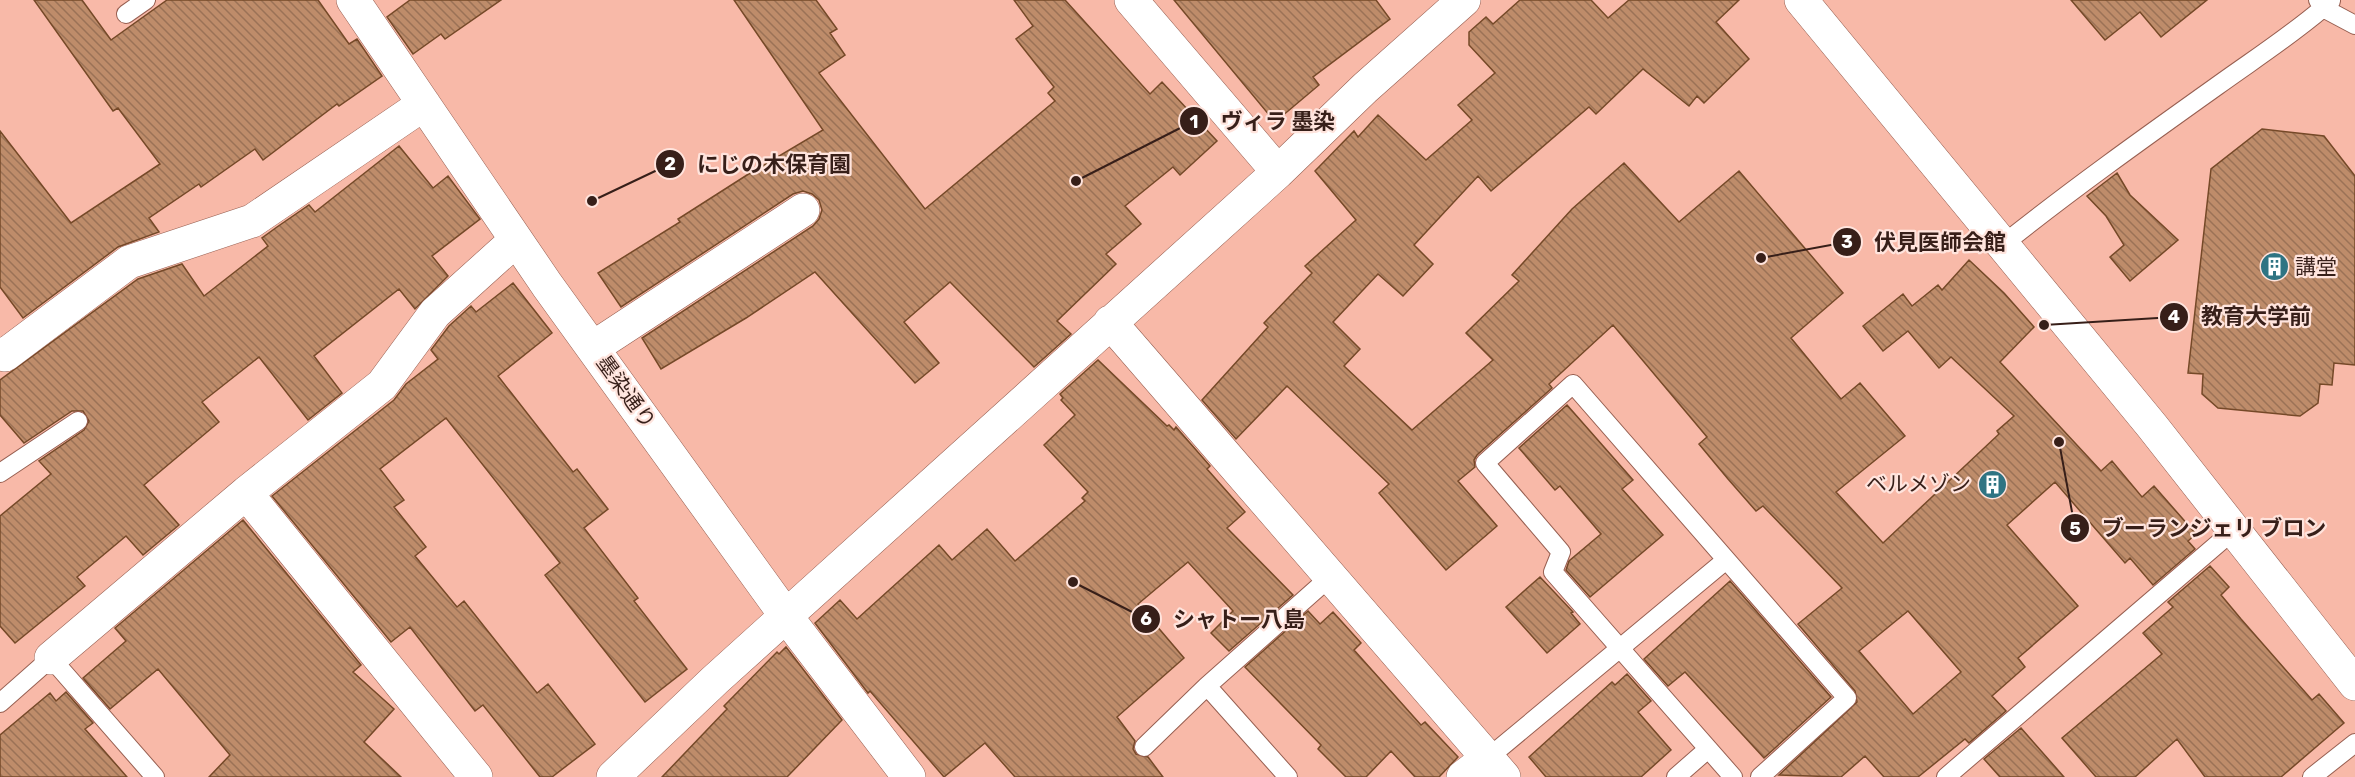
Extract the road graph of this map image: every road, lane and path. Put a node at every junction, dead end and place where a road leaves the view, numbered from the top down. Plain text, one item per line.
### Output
1 (146, 0) edge
2 (353, 0) edge
3 (1131, 0) edge
4 (1464, 0) edge
5 (1801, 0) edge
6 (2325, 3) edge
7 (126, 14) dead end
8 (2355, 25) edge
9 (424, 104) junction
10 (1278, 172) junction
11 (803, 210) dead end
12 (516, 240) junction
13 (2001, 246) junction
14 (1110, 322) junction
15 (594, 347) junction
16 (0, 354) edge
17 (78, 421) dead end
18 (0, 473) edge
19 (246, 493) junction
20 (2234, 530) junction
21 (1726, 560) junction
22 (1330, 577) junction
23 (830, 601) dead end
24 (786, 616) junction
25 (1620, 648) junction
26 (51, 658) junction
27 (2355, 684) edge
28 (1207, 686) junction
29 (0, 703) edge
30 (2355, 743) edge
31 (1144, 747) dead end
32 (1708, 749) junction
33 (1485, 771) edge
34 (155, 777) edge
35 (476, 777) edge
36 (613, 777) edge
37 (909, 777) edge
38 (1288, 777) edge
39 (1676, 777) edge
40 (1733, 777) edge
41 (1760, 777) edge
42 (1946, 777) edge
43 (2312, 777) edge

1 - 7 lane
2 - 9 street, 墨染通り
3 - 10 street
4 - 10 street
5 - 13 street
6 - 8 lane
6 - 13 lane
9 - 12 street, 墨染通り
9 - 16 street
10 - 14 street
11 - 15 street
12 - 15 street, 墨染通り
12 - 19 street
13 - 20 street
14 - 22 street
14 - 24 street
15 - 24 street, 墨染通り
17 - 18 lane
19 - 26 street
19 - 35 street
20 - 27 street
20 - 42 lane
21 - 25 lane
21 - 25 lane
21 - 41 lane
22 - 28 lane
22 - 33 street
23 - 24 street
24 - 36 street
24 - 37 street, 墨染通り
25 - 32 lane
25 - 33 lane
26 - 29 lane
26 - 34 lane
28 - 31 lane
28 - 38 lane
30 - 43 lane
32 - 39 lane
32 - 40 lane

